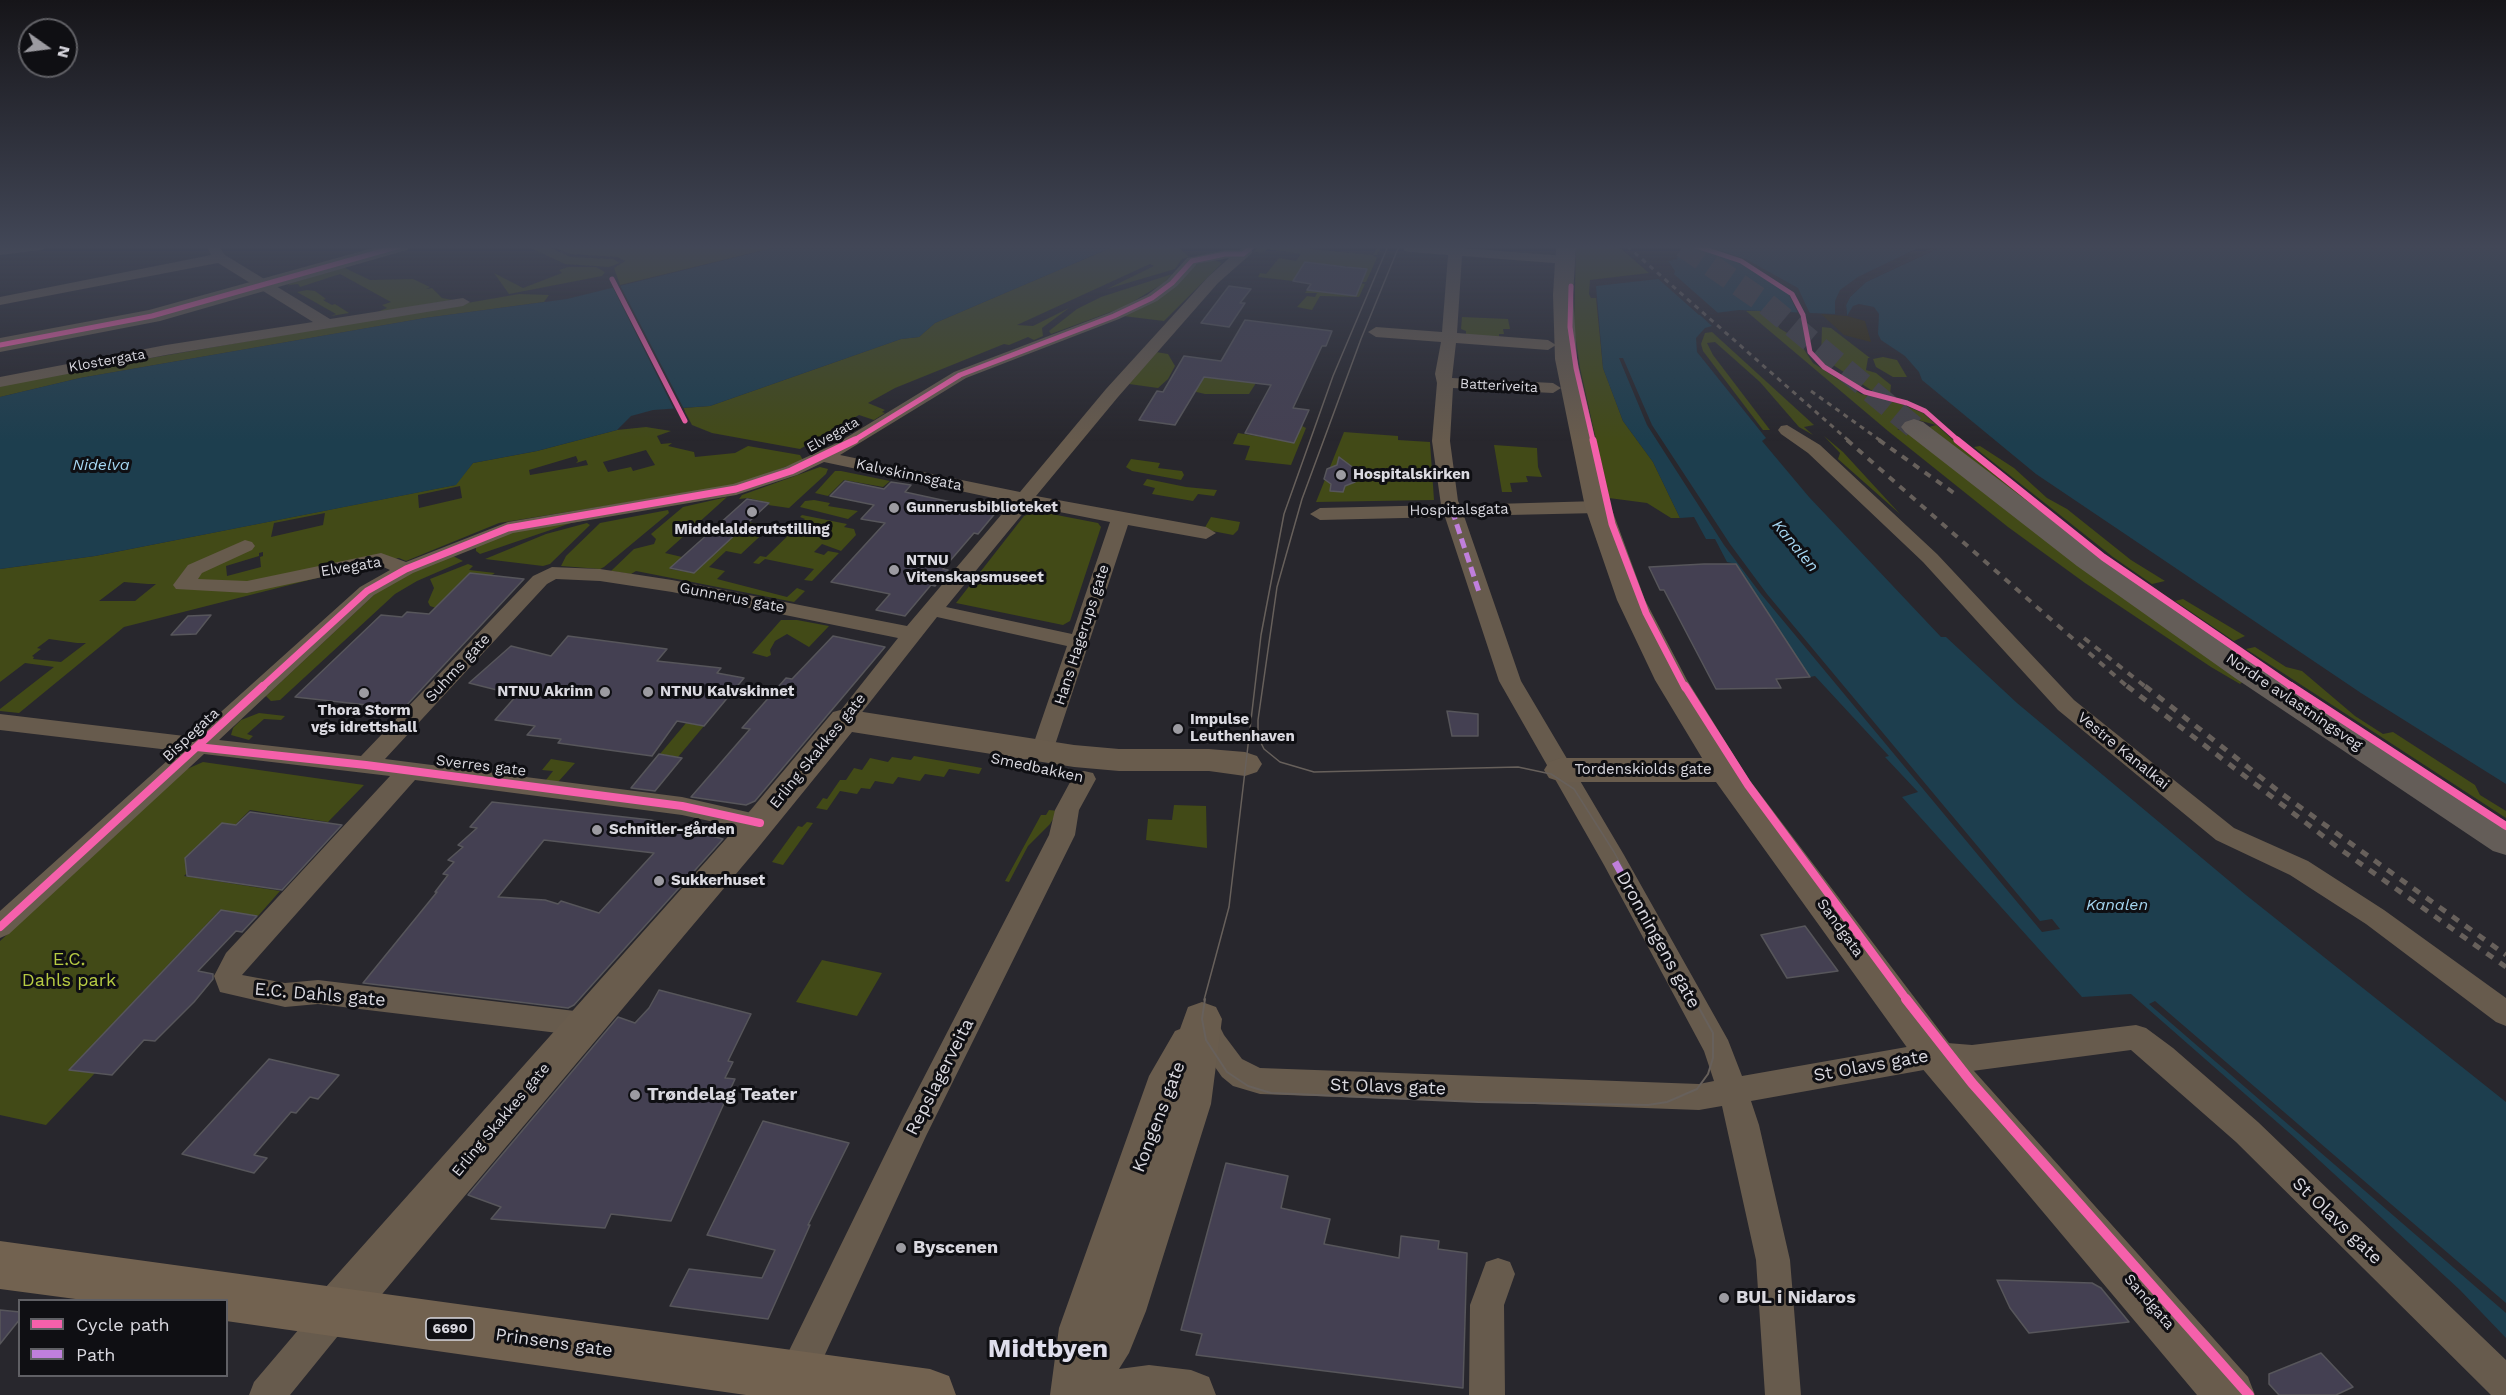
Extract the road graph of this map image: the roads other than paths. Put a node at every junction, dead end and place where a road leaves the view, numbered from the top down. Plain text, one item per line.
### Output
1 (169, 311) edge
2 (307, 311) edge
3 (407, 311) edge
4 (1124, 311) edge
5 (1186, 311) edge
6 (1451, 311) edge
7 (1563, 311) edge
8 (328, 324) junction
9 (1376, 332) dead end
10 (1449, 338) junction
11 (0, 345) edge
12 (1548, 345) dead end
13 (0, 381) edge
14 (1445, 383) junction
15 (1553, 388) dead end
16 (1914, 427) tunnel mouth
17 (1787, 430) dead end
18 (824, 457) junction
19 (1023, 499) junction
20 (1598, 507) junction
21 (1452, 510) junction
22 (1320, 514) dead end
23 (1121, 518) junction
24 (1206, 533) dead end
25 (245, 546) dead end
26 (406, 569) junction
27 (552, 573) joint
28 (932, 610) junction
29 (912, 634) junction
30 (1079, 642) junction
31 (0, 722) edge
32 (838, 728) junction
33 (197, 747) junction
34 (1044, 751) junction
35 (366, 765) junction
36 (1561, 770) junction
37 (1726, 770) junction
38 (410, 771) junction
39 (1084, 779) junction
40 (760, 823) junction
41 (2506, 841) edge
42 (0, 927) edge
43 (2506, 1014) edge
44 (1202, 1019) joint
45 (583, 1024) junction
46 (1935, 1055) junction
47 (1733, 1091) junction
48 (0, 1265) edge
49 (1498, 1274) dead end
50 (334, 1314) junction
51 (796, 1376) junction
52 (2506, 1385) edge
53 (267, 1395) edge
54 (930, 1395) edge
55 (1074, 1395) edge
56 (1114, 1395) edge
57 (1191, 1395) edge
58 (1487, 1395) edge
59 (1783, 1395) edge
60 (2230, 1395) edge

1 - 11 main road
2 - 8 street
3 - 8 street, Klostergata
4 - 18 street, Elvegata
5 - 19 street, Erling Skakkes gate
6 - 10 street, Dronningens gate
7 - 20 main road, Sandgata
8 - 13 street, Klostergata
9 - 10 street
10 - 12 street
10 - 14 street, Dronningens gate
14 - 15 street, Batteriveita
14 - 21 street, Dronningens gate
16 - 41 highway, Nordre avlastningsveg
17 - 43 street, Vestre Kanalkai
18 - 19 street, Kalvskinnsgata
18 - 26 street, Elvegata
19 - 23 street, Kalvskinnsgata
19 - 28 street, Erling Skakkes gate
20 - 21 street, Hospitalsgata
20 - 37 main road, Sandgata
21 - 22 street, Hospitalsgata
21 - 36 street, Dronningens gate
23 - 24 street, Kalvskinnsgata
23 - 30 street, Hans Hagerups gate
25 - 26 street, Elvegata
26 - 33 street, Bispegata
27 - 29 street, Gunnerus gate
27 - 35 street, Suhms gate
28 - 29 street, Erling Skakkes gate
28 - 30 street
29 - 32 street, Erling Skakkes gate
30 - 34 street, Hans Hagerups gate
31 - 33 street, Sverres gate
32 - 34 main road, Smedbakken
32 - 39 main road, Smedbakken
32 - 40 main road, Erling Skakkes gate
33 - 35 street, Sverres gate
33 - 42 street, Bispegata
34 - 39 main road, Smedbakken
35 - 38 street, Sverres gate
36 - 37 main road, Tordenskiolds gate
36 - 47 street, Dronningens gate
37 - 46 main road, Sandgata
38 - 40 street, Sverres gate
38 - 45 street, E.C. Dahls gate
39 - 51 street, Repslagerveita
40 - 45 main road, Erling Skakkes gate
44 - 47 street, St Olavs gate
44 - 55 main road, Kongens gate
45 - 50 main road, Erling Skakkes gate
46 - 47 street, St Olavs gate
46 - 52 street, St Olavs gate
46 - 60 main road, Sandgata
47 - 59 street, Dronningens gate
48 - 50 main road, Prinsens gate / 6690
49 - 58 street
50 - 51 main road, Prinsens gate / 6690
50 - 53 street, Erling Skakkes gate
51 - 54 main road, Prinsens gate / 6690
56 - 57 main road

